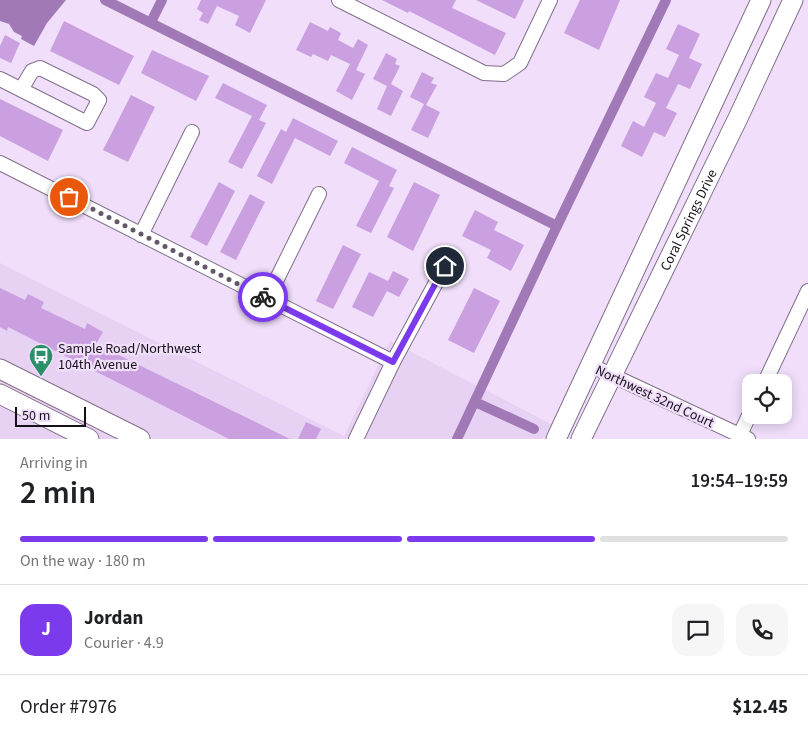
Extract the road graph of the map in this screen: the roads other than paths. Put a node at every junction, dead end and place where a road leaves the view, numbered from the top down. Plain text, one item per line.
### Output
1 (339, 0) edge
2 (550, 0) edge
3 (761, 0) edge
4 (793, 0) edge
5 (0, 79) edge
6 (22, 88) junction
7 (192, 132) dead end
8 (0, 163) edge
9 (319, 194) dead end
10 (141, 235) junction
11 (445, 266) dead end
12 (808, 291) edge
13 (267, 299) junction
14 (393, 362) junction
15 (590, 365) junction
16 (0, 369) edge
17 (769, 374) edge
18 (612, 376) junction
19 (24, 381) junction
20 (0, 386) edge
21 (6, 397) edge
22 (75, 406) junction
23 (748, 424) edge
24 (744, 437) edge
25 (89, 439) edge
26 (140, 439) edge
27 (356, 439) edge
28 (556, 439) edge
29 (581, 439) edge

1 - 2 street
3 - 15 main road, Coral Springs Drive
4 - 18 main road, Coral Springs Drive
5 - 6 street
6 - 6 street
7 - 10 street
8 - 10 street
9 - 13 street
10 - 13 street
11 - 14 street
12 - 17 street
13 - 14 street
14 - 27 street
15 - 18 street, Northwest 32nd Court
15 - 28 main road, Coral Springs Drive
16 - 19 main road
18 - 24 street, Northwest 32nd Court
18 - 29 main road, Coral Springs Drive
19 - 20 main road
19 - 22 main road
21 - 22 main road
21 - 25 main road
22 - 26 main road
23 - 24 street

